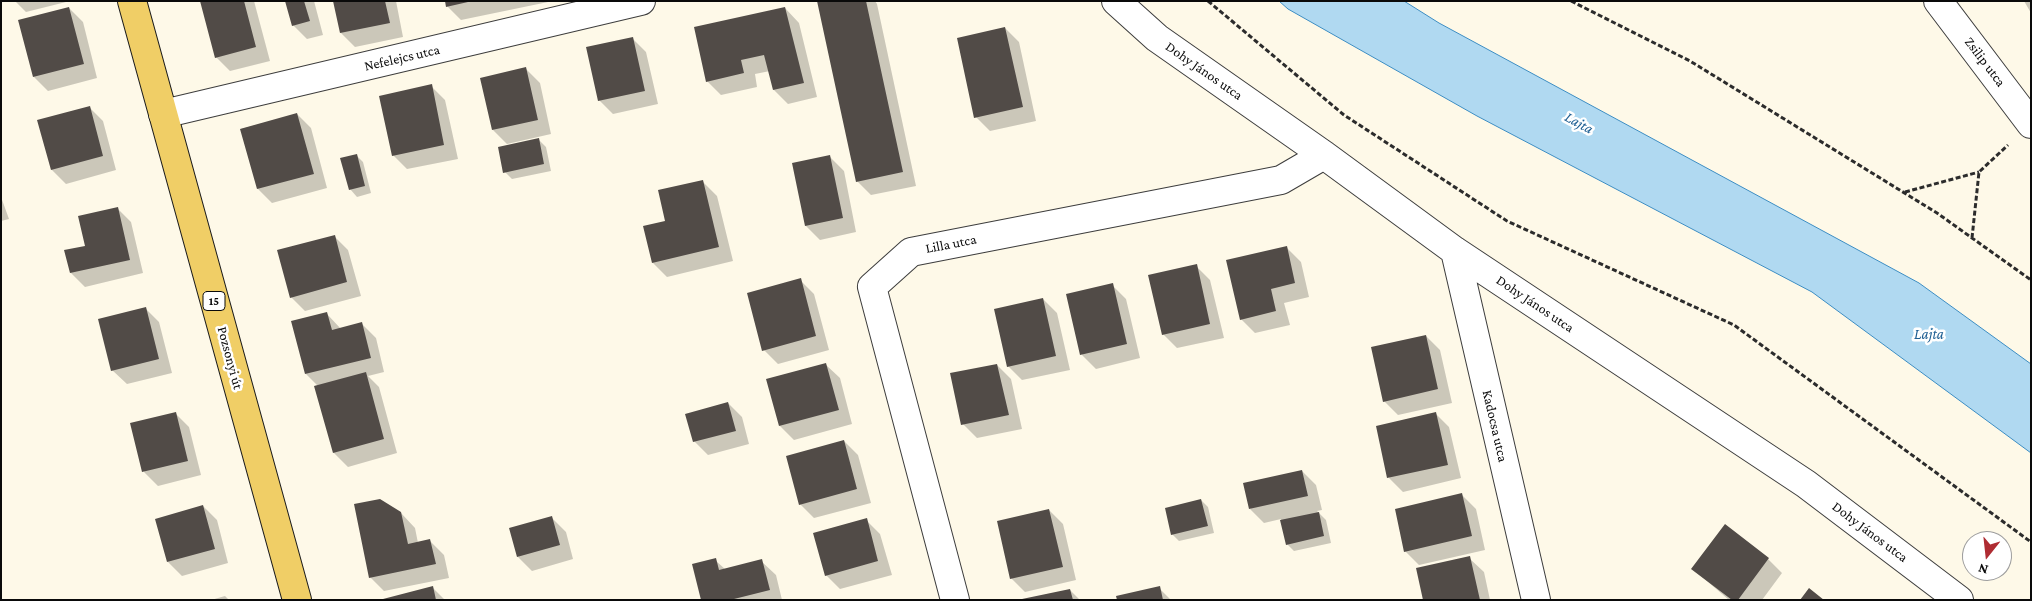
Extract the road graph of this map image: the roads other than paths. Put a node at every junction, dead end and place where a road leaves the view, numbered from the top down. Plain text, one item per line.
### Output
1 (132, 1) edge
2 (641, 1) edge
3 (1116, 1) edge
4 (1938, 1) edge
5 (163, 114) junction
6 (2031, 124) edge
7 (1324, 155) junction
8 (1455, 251) junction
9 (297, 600) edge
10 (955, 600) edge
11 (1536, 600) edge
12 (1959, 600) edge

1 - 5 main road, Pozsonyi út / 15
2 - 5 street, Nefelejcs utca
3 - 7 street, Dohy János utca
4 - 6 street, Zsilip utca
5 - 9 main road, Pozsonyi út / 15
7 - 8 street, Dohy János utca
7 - 10 street, Lilla utca
8 - 11 street, Kadocsa utca
8 - 12 street, Dohy János utca

